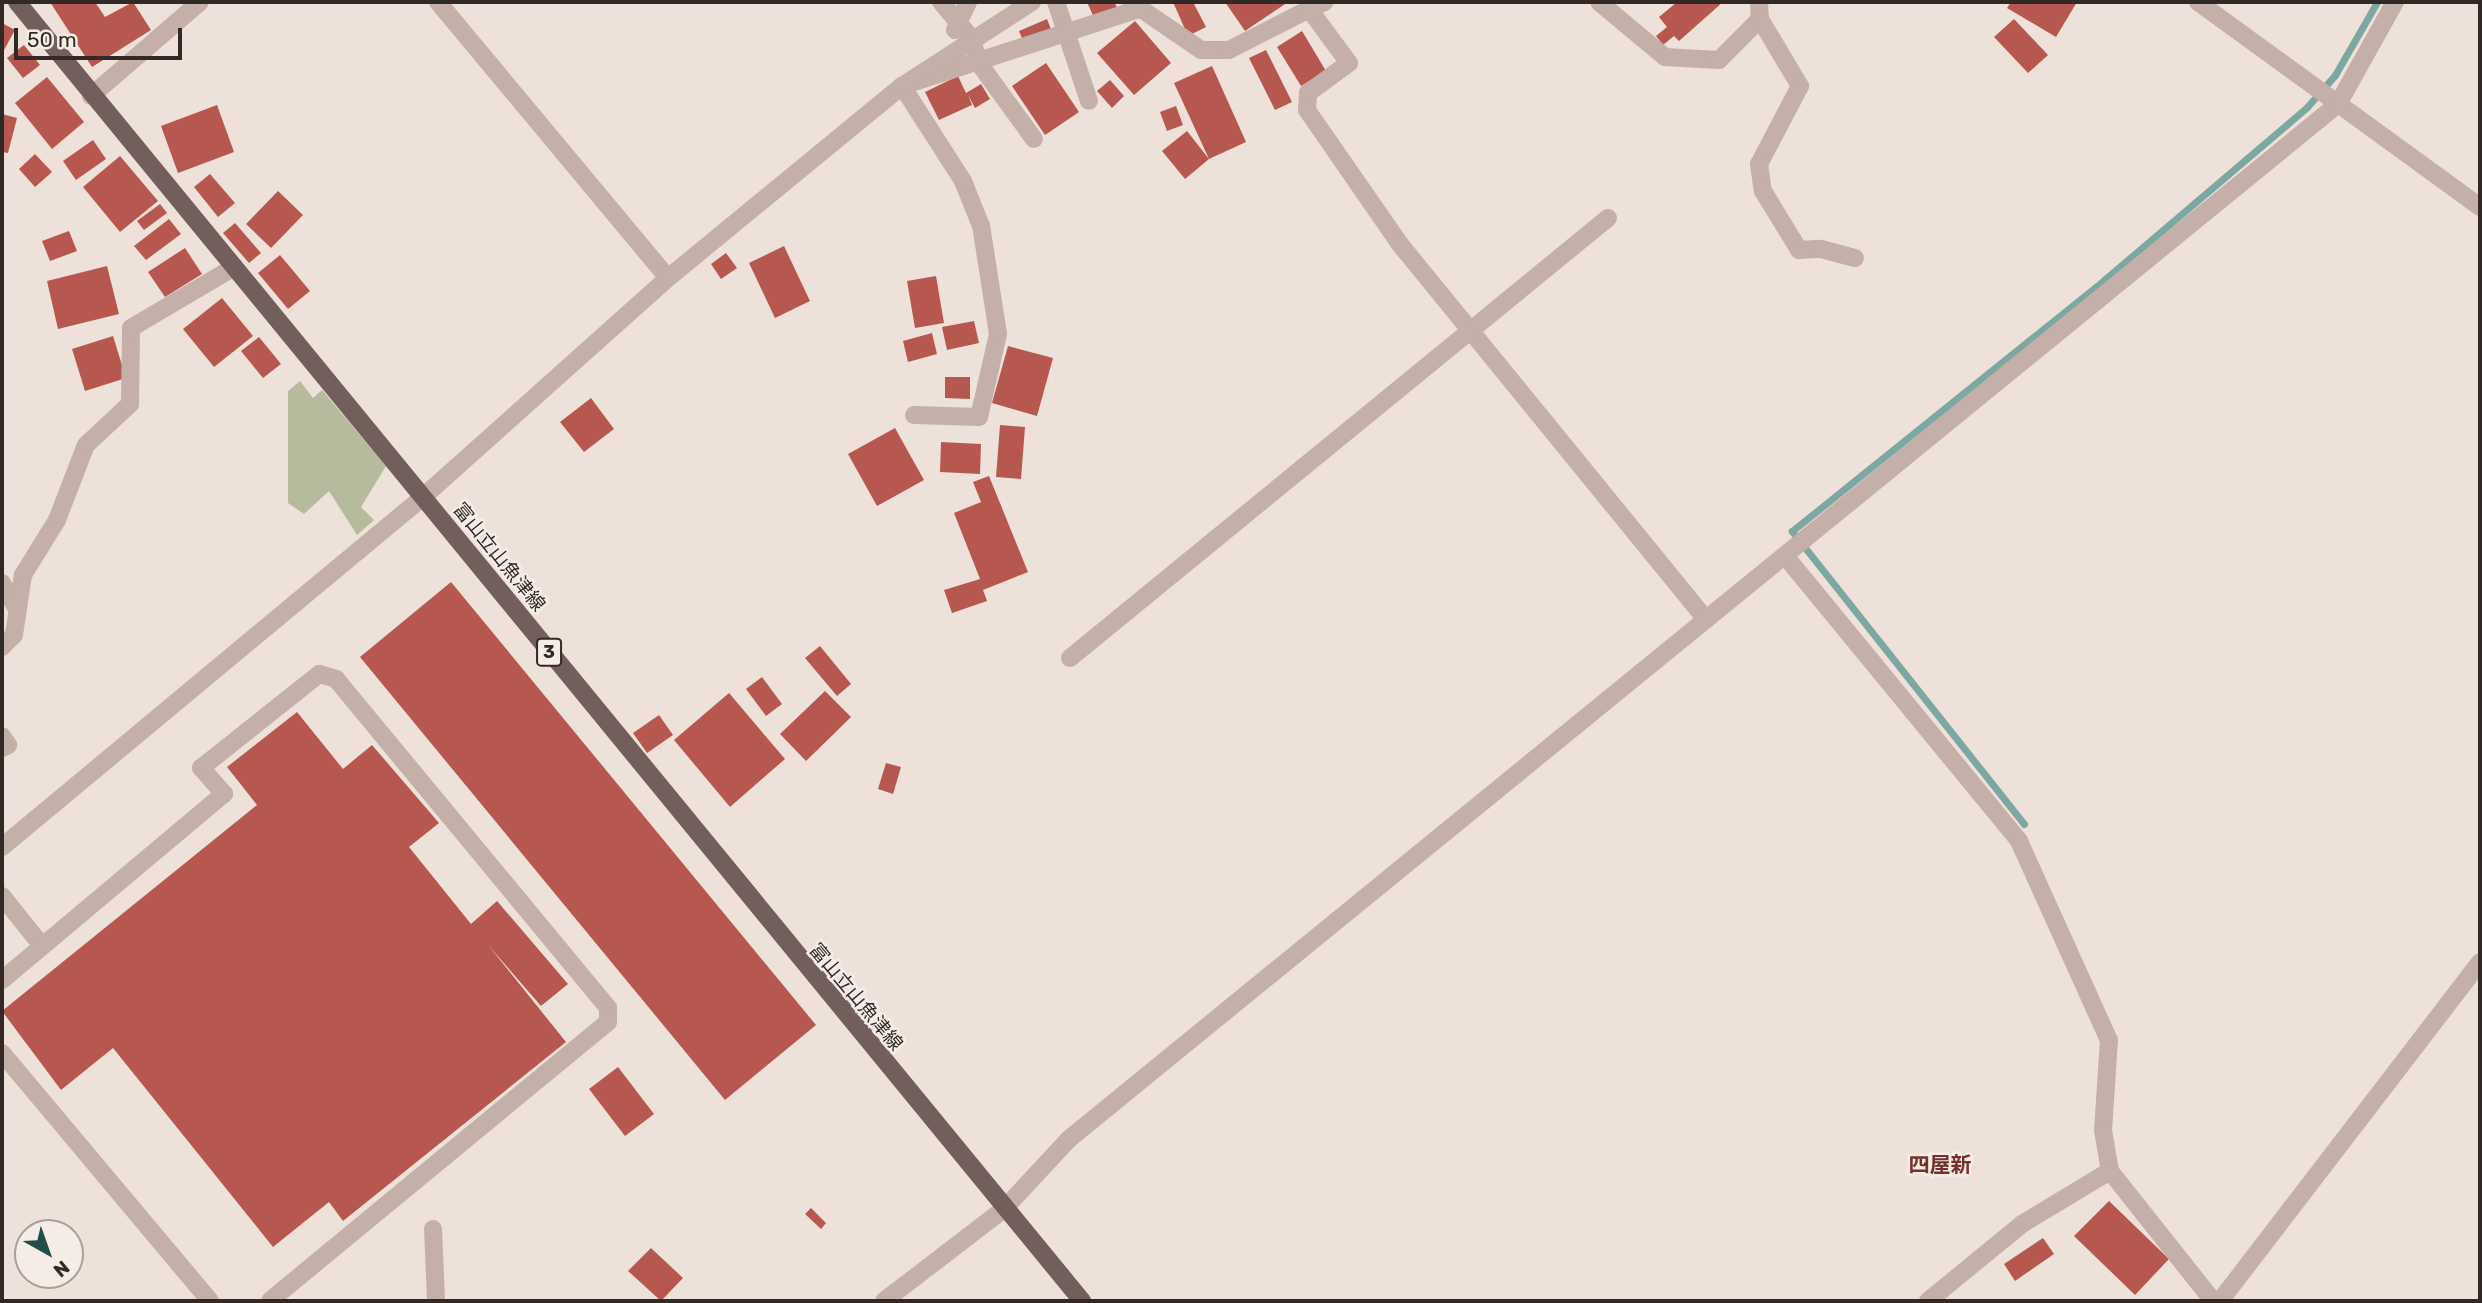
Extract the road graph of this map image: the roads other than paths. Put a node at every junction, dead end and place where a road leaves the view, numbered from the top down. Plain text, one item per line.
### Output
1 (17, 2) edge
2 (200, 2) edge
3 (438, 2) edge
4 (941, 2) edge
5 (968, 2) edge
6 (1032, 2) edge
7 (1056, 2) edge
8 (1598, 2) edge
9 (2198, 2) edge
10 (2395, 2) edge
11 (1135, 5) edge
12 (1317, 5) edge
13 (1760, 10) edge
14 (957, 22) junction
15 (1066, 32) junction
16 (972, 39) junction
17 (948, 54) junction
18 (978, 62) junction
19 (902, 86) junction
20 (91, 96) junction
21 (1089, 101) dead end
22 (2338, 104) junction
23 (1034, 139) dead end
24 (2480, 207) edge
25 (1608, 218) dead end
26 (1855, 258) dead end
27 (234, 267) junction
28 (668, 278) junction
29 (1469, 332) junction
30 (914, 415) dead end
31 (423, 496) junction
32 (1786, 557) junction
33 (2, 583) edge
34 (17, 609) junction
35 (1706, 620) junction
36 (2, 647) edge
37 (1070, 658) dead end
38 (2, 736) edge
39 (2, 748) edge
40 (2, 847) edge
41 (2, 896) edge
42 (42, 946) junction
43 (2480, 962) edge
44 (2, 980) edge
45 (2, 1053) edge
46 (2110, 1171) junction
47 (1004, 1209) junction
48 (433, 1229) dead end
49 (210, 1301) edge
50 (270, 1301) edge
51 (436, 1301) edge
52 (884, 1301) edge
53 (1082, 1301) edge
54 (1928, 1301) edge
55 (2213, 1301) edge
56 (2220, 1301) edge

1 - 20 main road, 富山立山魚津線 / 3
2 - 20 street
3 - 28 street
4 - 14 street
5 - 14 street
6 - 16 street
7 - 15 street
8 - 13 street
9 - 22 street
10 - 22 street
11 - 12 street
11 - 15 street
12 - 29 street
13 - 26 street
14 - 16 street
14 - 17 street
15 - 18 street
15 - 21 street
16 - 17 street
16 - 18 street
17 - 19 street
18 - 19 street
18 - 23 street
19 - 28 street
19 - 30 street
20 - 27 main road, 富山立山魚津線 / 3
22 - 24 street
22 - 32 street
25 - 29 street
27 - 31 main road, 富山立山魚津線 / 3
27 - 34 street
28 - 31 street
29 - 35 street
29 - 37 street
31 - 40 street
31 - 47 main road, 富山立山魚津線 / 3
32 - 35 street
32 - 46 street
33 - 34 street
34 - 36 street
35 - 47 street
38 - 39 street
41 - 42 street
42 - 44 street
42 - 50 street
43 - 56 street
45 - 49 street
46 - 54 street
46 - 55 street
47 - 52 street
47 - 53 main road, 富山立山魚津線 / 3
48 - 51 street

